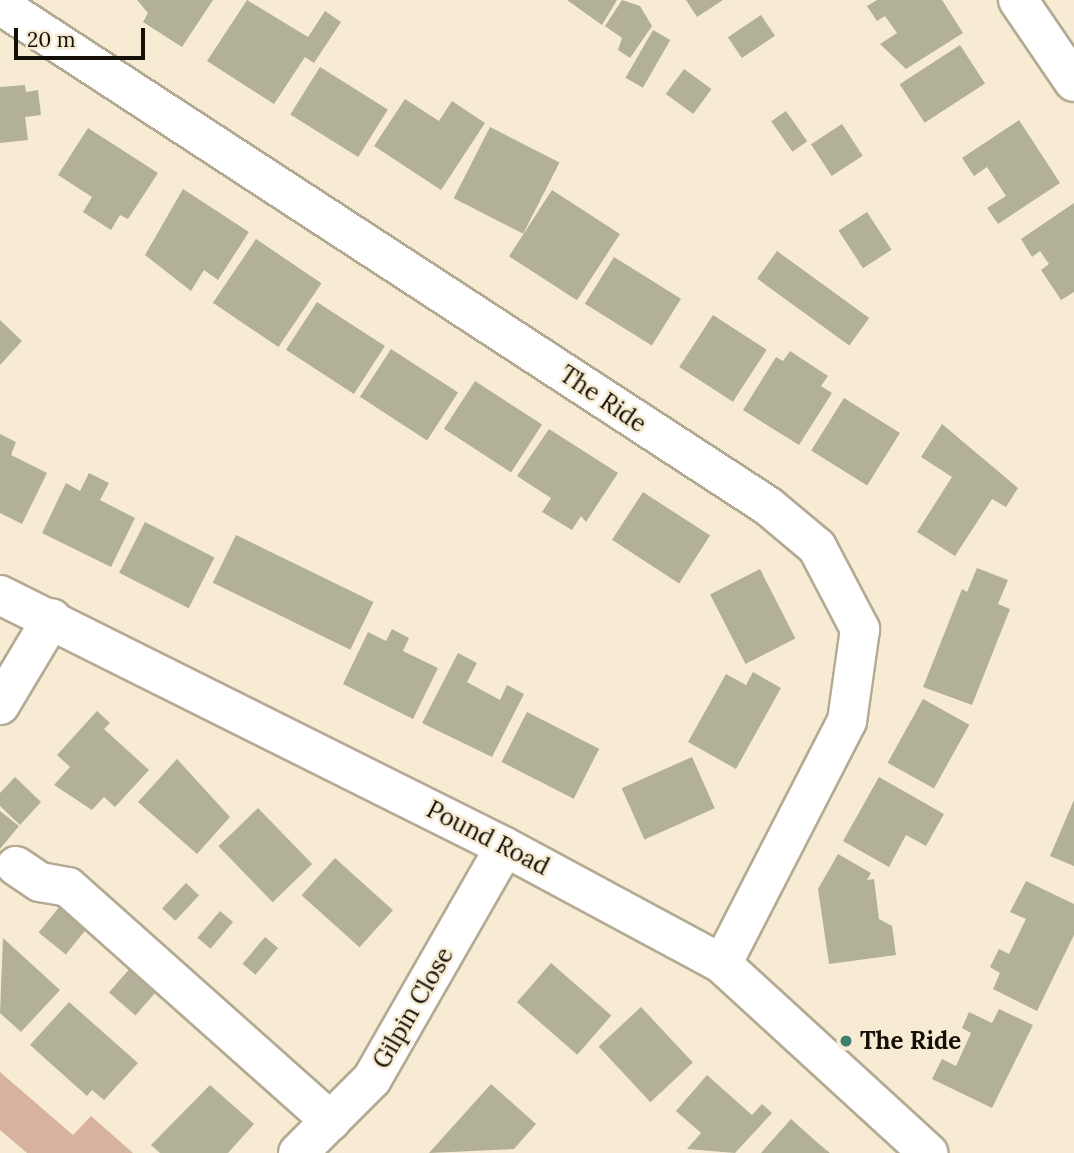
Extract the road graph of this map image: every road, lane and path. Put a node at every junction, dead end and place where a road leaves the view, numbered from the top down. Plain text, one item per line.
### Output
1 (1018, 0) edge
2 (0, 5) edge
3 (1074, 82) edge
4 (0, 595) edge
5 (52, 618) junction
6 (0, 705) edge
7 (505, 847) junction
8 (16, 866) dead end
9 (722, 964) junction
10 (331, 1121) junction
11 (298, 1153) edge
12 (928, 1153) edge

1 - 3 street
2 - 9 street, The Ride
4 - 5 street, Pound Road
5 - 6 street
5 - 7 street, Pound Road
7 - 9 street, Pound Road
7 - 10 street, Gilpin Close
8 - 10 street
9 - 12 street, Pound Road
10 - 11 street, Gilpin Close

